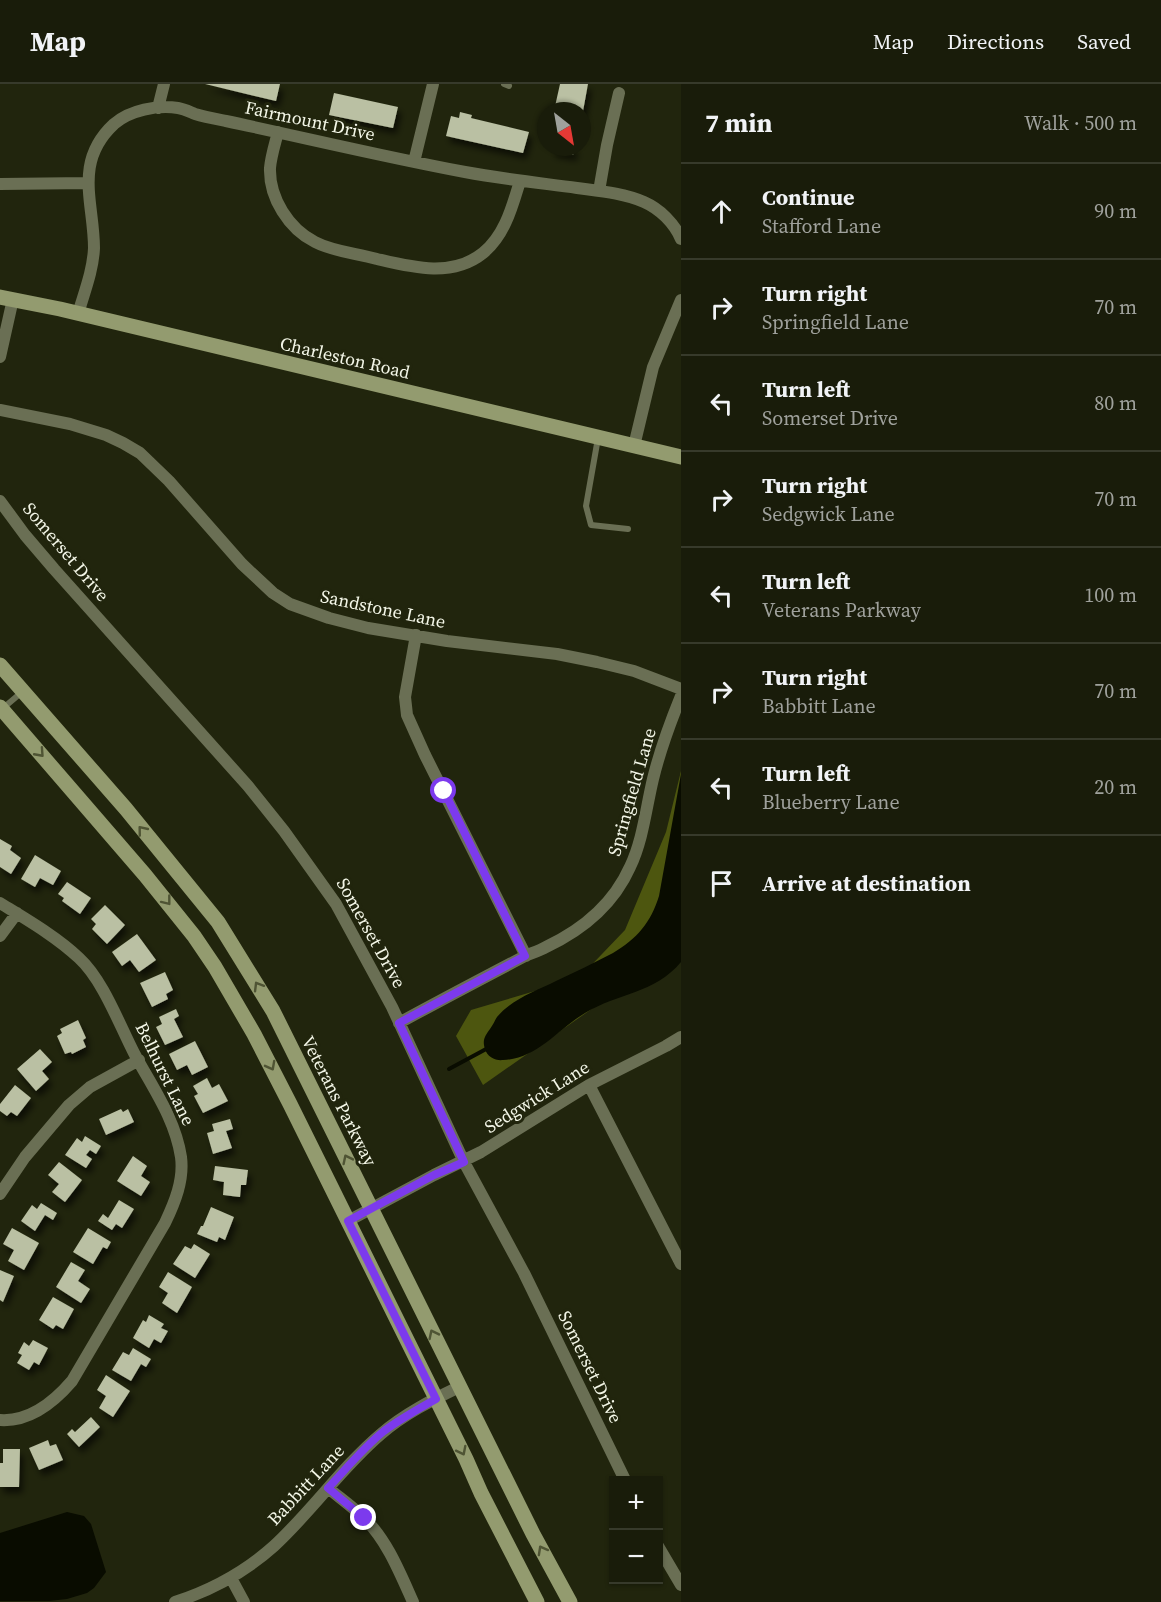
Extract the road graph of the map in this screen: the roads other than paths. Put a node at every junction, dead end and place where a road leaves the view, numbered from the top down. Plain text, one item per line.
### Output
1 (165, 84) edge
2 (433, 84) edge
3 (619, 93) dead end
4 (158, 108) junction
5 (278, 132) junction
6 (414, 162) junction
7 (520, 181) junction
8 (88, 183) junction
9 (0, 184) edge
10 (599, 191) junction
11 (681, 239) edge
12 (6, 298) edge
13 (681, 300) edge
14 (78, 314) junction
15 (0, 357) edge
16 (0, 410) edge
17 (598, 437) junction
18 (634, 446) junction
19 (681, 457) edge
20 (0, 501) edge
21 (628, 529) dead end
22 (416, 635) junction
23 (0, 665) edge
24 (681, 689) edge
25 (22, 692) junction
26 (681, 696) edge
27 (1, 709) edge
28 (0, 903) edge
29 (17, 913) junction
30 (0, 936) edge
31 (525, 956) junction
32 (399, 1023) junction
33 (681, 1037) edge
34 (139, 1060) junction
35 (589, 1085) junction
36 (464, 1162) junction
37 (0, 1194) edge
38 (372, 1209) junction
39 (348, 1221) junction
40 (681, 1264) edge
41 (459, 1387) junction
42 (436, 1399) junction
43 (0, 1420) edge
44 (623, 1476) edge
45 (328, 1488) junction
46 (663, 1554) edge
47 (231, 1578) junction
48 (681, 1585) edge
49 (176, 1602) edge
50 (244, 1602) edge
51 (413, 1602) edge
52 (537, 1602) edge
53 (570, 1602) edge

1 - 4 street
2 - 6 street
3 - 10 street
4 - 5 street, Fairmount Drive
4 - 8 street, Fairmount Drive
5 - 6 street, Fairmount Drive
5 - 7 street
6 - 7 street, Fairmount Drive
7 - 10 street, Fairmount Drive
8 - 9 street
8 - 14 street, Fairmount Drive
10 - 11 street, Fairmount Drive
12 - 14 main road, Charleston Road
12 - 15 street
13 - 18 street
14 - 17 main road, Charleston Road
16 - 22 street, Sandstone Lane
17 - 18 main road, Charleston Road
17 - 21 lane
18 - 19 main road, Charleston Road
20 - 32 street, Somerset Drive
22 - 24 street, Sandstone Lane
22 - 31 street
23 - 25 main road, Veterans Parkway
25 - 27 lane
38 -> 25 main road, Veterans Parkway
26 - 31 street, Springfield Lane
27 -> 39 main road
28 - 29 street, Belhurst Lane
29 - 30 street
29 - 34 street, Belhurst Lane
31 - 32 street, Springfield Lane
32 - 36 street, Somerset Drive
33 - 35 street, Sedgwick Lane
34 - 37 street
34 - 43 street, Belhurst Lane
35 - 36 street, Sedgwick Lane
35 - 40 street
36 - 38 street, Sedgwick Lane
36 - 44 street, Somerset Drive
38 - 39 street, Sedgwick Lane
41 -> 38 main road, Veterans Parkway
39 - 42 main road
41 - 42 street, Babbitt Lane
53 -> 41 main road, Veterans Parkway
42 - 45 street, Babbitt Lane
42 -> 52 main road
45 - 47 street, Babbitt Lane
45 - 51 street
46 - 48 street
47 - 49 street, Babbitt Lane
47 - 50 street

